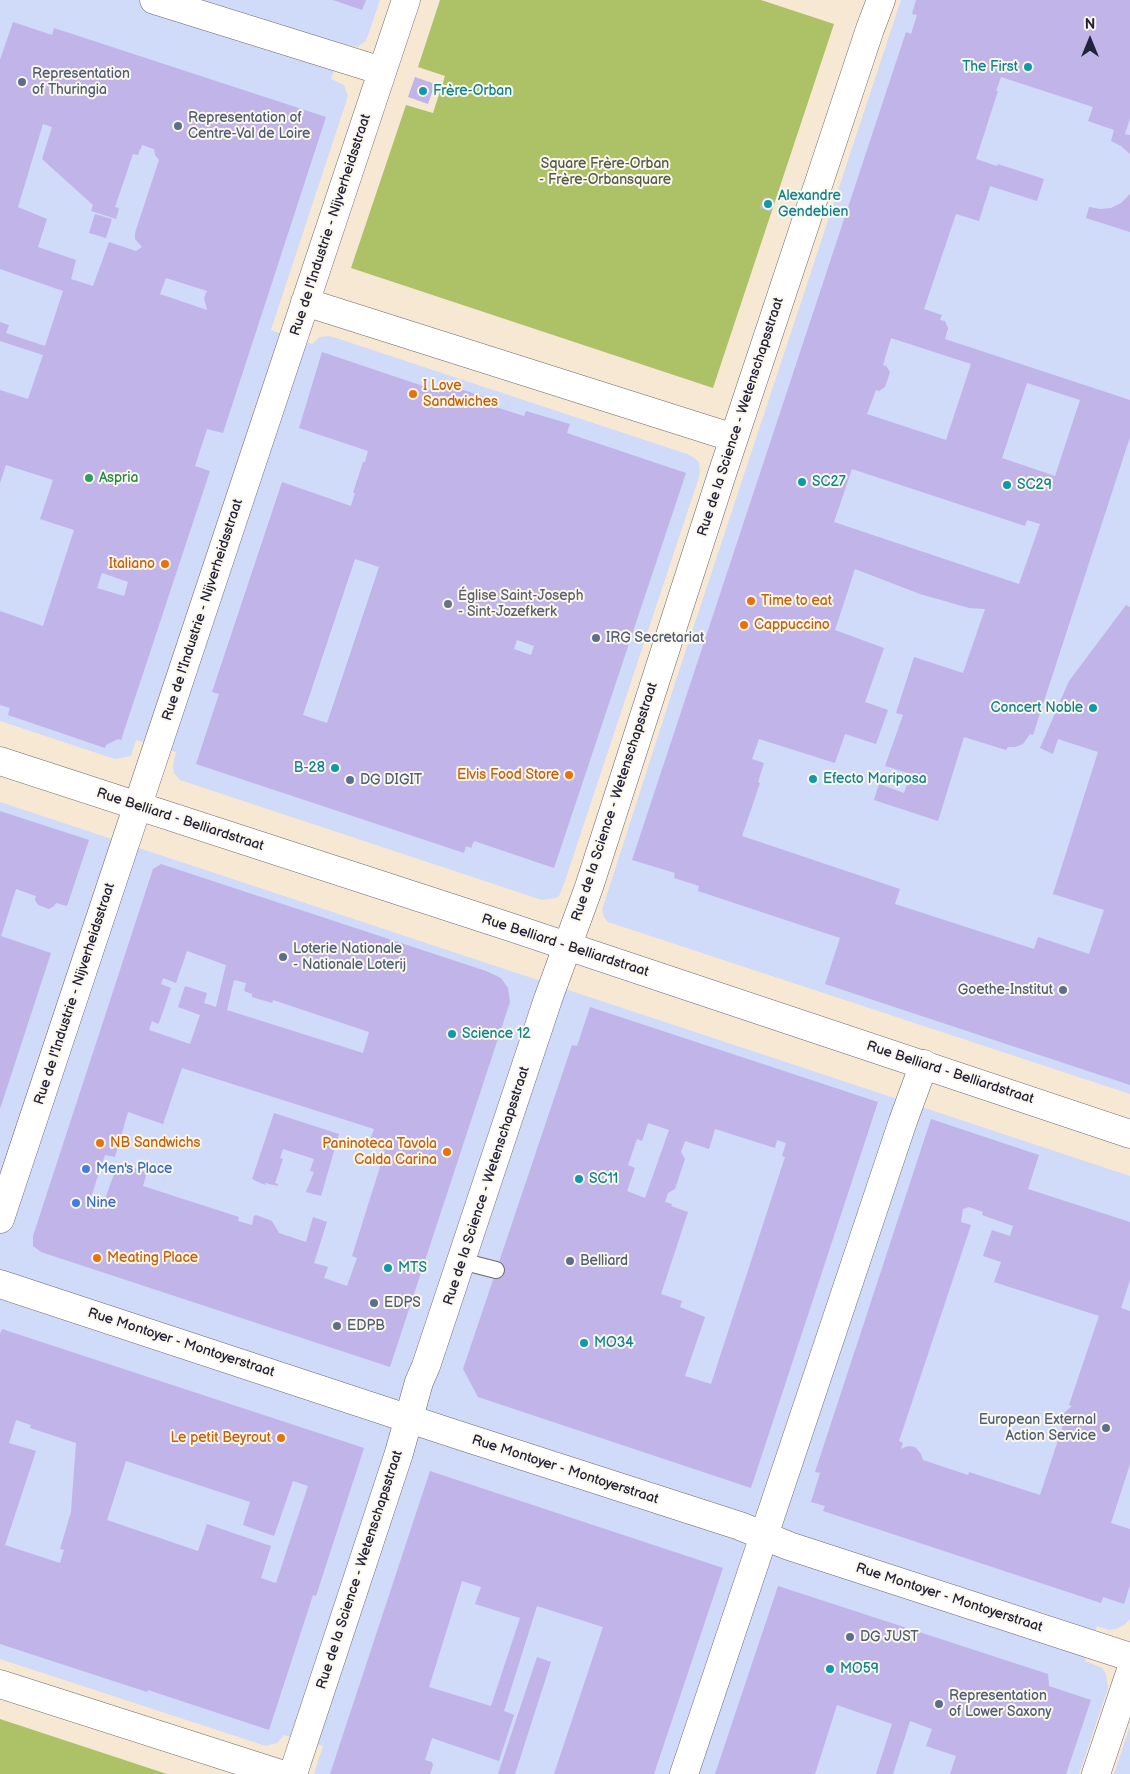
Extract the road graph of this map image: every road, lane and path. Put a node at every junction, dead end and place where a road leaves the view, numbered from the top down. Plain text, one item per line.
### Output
1 (154, 0) edge
2 (406, 0) edge
3 (881, 0) edge
4 (382, 71) junction
5 (305, 302) junction
6 (734, 438) junction
7 (0, 761) edge
8 (137, 806) junction
9 (567, 946) junction
10 (924, 1064) junction
11 (1130, 1134) edge
12 (0, 1219) edge
13 (462, 1261) junction
14 (496, 1270) dead end
15 (0, 1284) edge
16 (409, 1418) junction
17 (764, 1536) junction
18 (1130, 1657) edge
19 (1130, 1673) edge
20 (0, 1684) edge
21 (281, 1774) edge
22 (293, 1774) edge
23 (684, 1774) edge
24 (1096, 1774) edge

1 - 4 street
2 - 4 street, Rue de l'Industrie - Nijverheidsstraat
3 - 6 street, Rue de la Science - Wetenschapsstraat
4 - 5 street, Rue de l'Industrie - Nijverheidsstraat
5 - 6 street
5 - 8 street, Rue de l'Industrie - Nijverheidsstraat
6 - 9 street, Rue de la Science - Wetenschapsstraat
7 - 8 street, Rue Belliard - Belliardstraat
8 - 9 street, Rue Belliard - Belliardstraat
8 - 12 street, Rue de l'Industrie - Nijverheidsstraat
9 - 10 street, Rue Belliard - Belliardstraat
9 - 13 street, Rue de la Science - Wetenschapsstraat
10 - 11 street, Rue Belliard - Belliardstraat
10 - 17 street
13 - 14 lane
13 - 16 street, Rue de la Science - Wetenschapsstraat
15 - 16 street, Rue Montoyer - Montoyerstraat
16 - 17 street, Rue Montoyer - Montoyerstraat
16 - 22 street, Rue de la Science - Wetenschapsstraat
17 - 18 street, Rue Montoyer - Montoyerstraat
17 - 23 street
19 - 24 street
20 - 21 street

